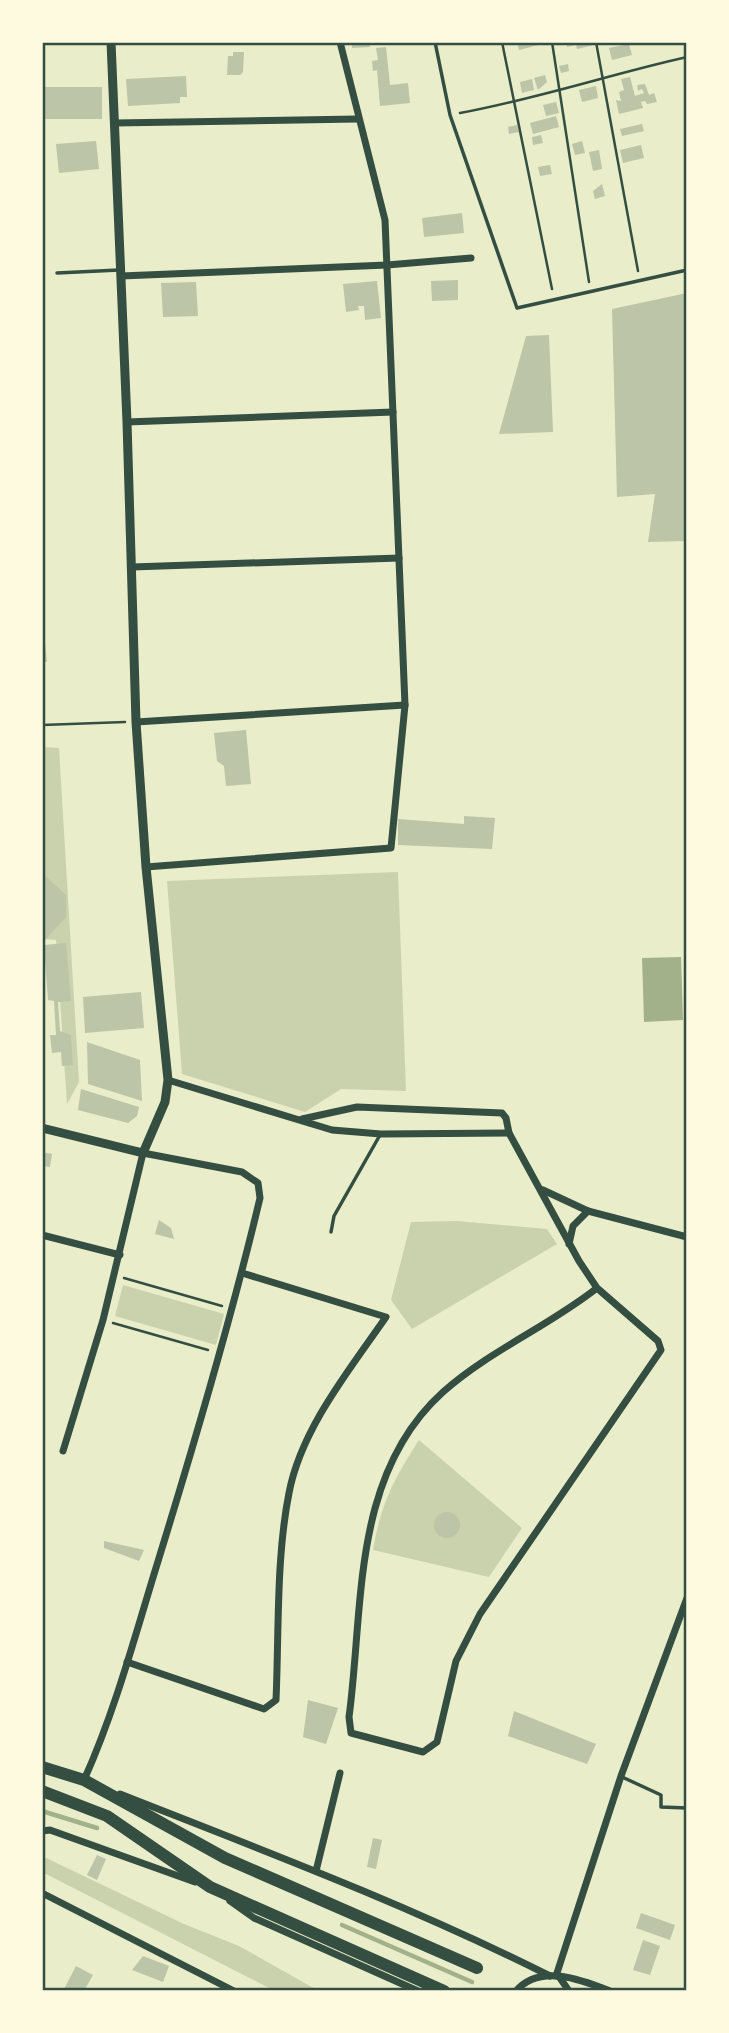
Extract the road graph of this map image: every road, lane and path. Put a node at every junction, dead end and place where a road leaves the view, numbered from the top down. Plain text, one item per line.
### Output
1 (111, 42) edge
2 (340, 42) edge
3 (435, 42) edge
4 (502, 42) edge
5 (552, 42) edge
6 (596, 42) edge
7 (687, 57) edge
8 (603, 76) junction
9 (560, 87) junction
10 (514, 103) junction
11 (450, 115) junction
12 (357, 119) junction
13 (115, 123) junction
14 (471, 258) dead end
15 (387, 265) junction
16 (687, 270) edge
17 (57, 273) dead end
18 (121, 273) junction
19 (640, 282) junction
20 (591, 292) junction
21 (555, 300) junction
22 (393, 412) junction
23 (127, 422) junction
24 (399, 558) junction
25 (132, 567) junction
26 (405, 705) junction
27 (136, 722) junction
28 (42, 725) edge
29 (146, 867) junction
30 (168, 1080) junction
31 (302, 1119) junction
32 (42, 1128) edge
33 (509, 1133) junction
34 (381, 1134) junction
35 (143, 1153) junction
36 (542, 1190) junction
37 (588, 1211) junction
38 (331, 1233) dead end
39 (42, 1235) edge
40 (687, 1237) edge
41 (569, 1245) junction
42 (120, 1255) junction
43 (242, 1273) junction
44 (114, 1275) junction
45 (597, 1287) junction
46 (234, 1310) junction
47 (103, 1320) junction
48 (221, 1354) junction
49 (63, 1451) dead end
50 (687, 1598) edge
51 (127, 1662) junction
52 (42, 1767) edge
53 (340, 1773) dead end
54 (621, 1776) junction
55 (84, 1780) junction
56 (42, 1791) edge
57 (687, 1808) edge
58 (42, 1831) edge
59 (316, 1871) junction
60 (210, 1887) junction
61 (42, 1893) edge
62 (477, 1968) dead end
63 (555, 1977) junction
64 (234, 1991) edge
65 (418, 1991) edge
66 (443, 1991) edge
67 (516, 1991) edge
68 (569, 1991) edge
69 (610, 1991) edge

1 - 13 street
2 - 12 street
3 - 11 lane
4 - 10 path
5 - 9 path
6 - 8 path
7 - 8 path
8 - 9 path
8 - 19 path
9 - 10 path
9 - 20 path
10 - 11 path
10 - 21 path
11 - 21 lane
12 - 13 street
12 - 15 street
13 - 18 street
14 - 15 street
15 - 18 street
15 - 22 street
16 - 19 lane
17 - 18 lane
18 - 23 street
19 - 20 lane
20 - 21 lane
22 - 23 street
22 - 24 street
23 - 25 street
24 - 25 street
24 - 26 street
25 - 27 street
26 - 27 street
26 - 29 street
27 - 28 path
27 - 29 street
29 - 30 street
30 - 31 street
30 - 35 street
31 - 33 street
31 - 34 street
32 - 35 street
33 - 34 street
33 - 36 street
34 - 38 lane
35 - 42 street
35 - 43 street
36 - 37 street
36 - 41 street
37 - 40 street
37 - 41 street
39 - 42 street
41 - 45 street
42 - 44 street
43 - 46 street
43 - 51 street
44 - 46 path
44 - 47 street
45 - 45 street
46 - 48 street
47 - 48 path
47 - 49 street
48 - 51 street
50 - 54 street
51 - 55 street
52 - 55 main road
53 - 59 street
54 - 57 lane
54 - 63 street
55 - 59 street
55 - 62 main road
56 - 60 main road
58 - 60 street
59 - 63 street
60 - 65 street
60 - 66 main road
61 - 64 street
63 - 67 street
63 - 68 street
63 - 69 street

